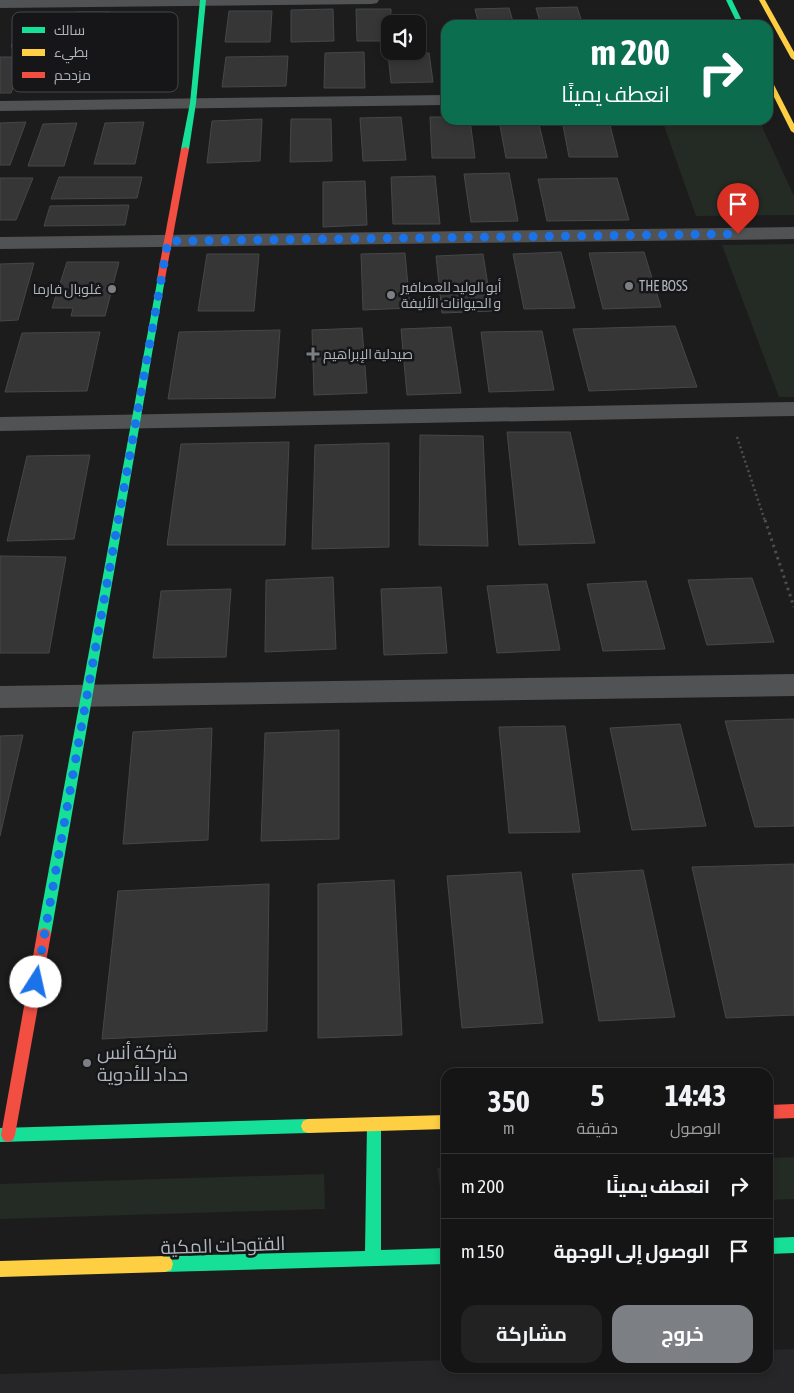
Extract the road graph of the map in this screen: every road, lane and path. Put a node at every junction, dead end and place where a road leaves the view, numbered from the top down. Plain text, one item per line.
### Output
1 (372, 0) edge
2 (729, 0) edge
3 (762, 0) edge
4 (203, 1) edge
5 (0, 4) edge
6 (739, 20) edge
7 (794, 58) edge
8 (773, 97) edge
9 (441, 100) edge
10 (192, 103) junction
11 (0, 106) edge
12 (794, 131) edge
13 (794, 233) edge
14 (168, 241) junction
15 (0, 243) edge
16 (794, 409) edge
17 (727, 410) junction
18 (136, 422) junction
19 (0, 424) edge
20 (794, 607) edge
21 (794, 685) edge
22 (86, 696) junction
23 (0, 697) edge
24 (794, 1111) edge
25 (773, 1112) edge
26 (441, 1122) edge
27 (374, 1124) junction
28 (4, 1135) edge
29 (794, 1245) edge
30 (773, 1246) edge
31 (441, 1256) edge
32 (373, 1258) junction
33 (0, 1269) edge

1 - 4 street
2 - 6 street
3 - 7 street
4 - 5 street
4 - 10 street
8 - 12 street
9 - 10 street
10 - 11 street
10 - 14 street
13 - 14 street
14 - 15 street
14 - 18 street
16 - 17 street
17 - 18 street
17 - 20 path
18 - 19 street
18 - 22 street
21 - 22 street
22 - 23 street
22 - 28 street
24 - 25 street
26 - 27 street
27 - 28 street
27 - 32 street
29 - 30 street
31 - 32 street, الفتوحات المكية
32 - 33 street, الفتوحات المكية

